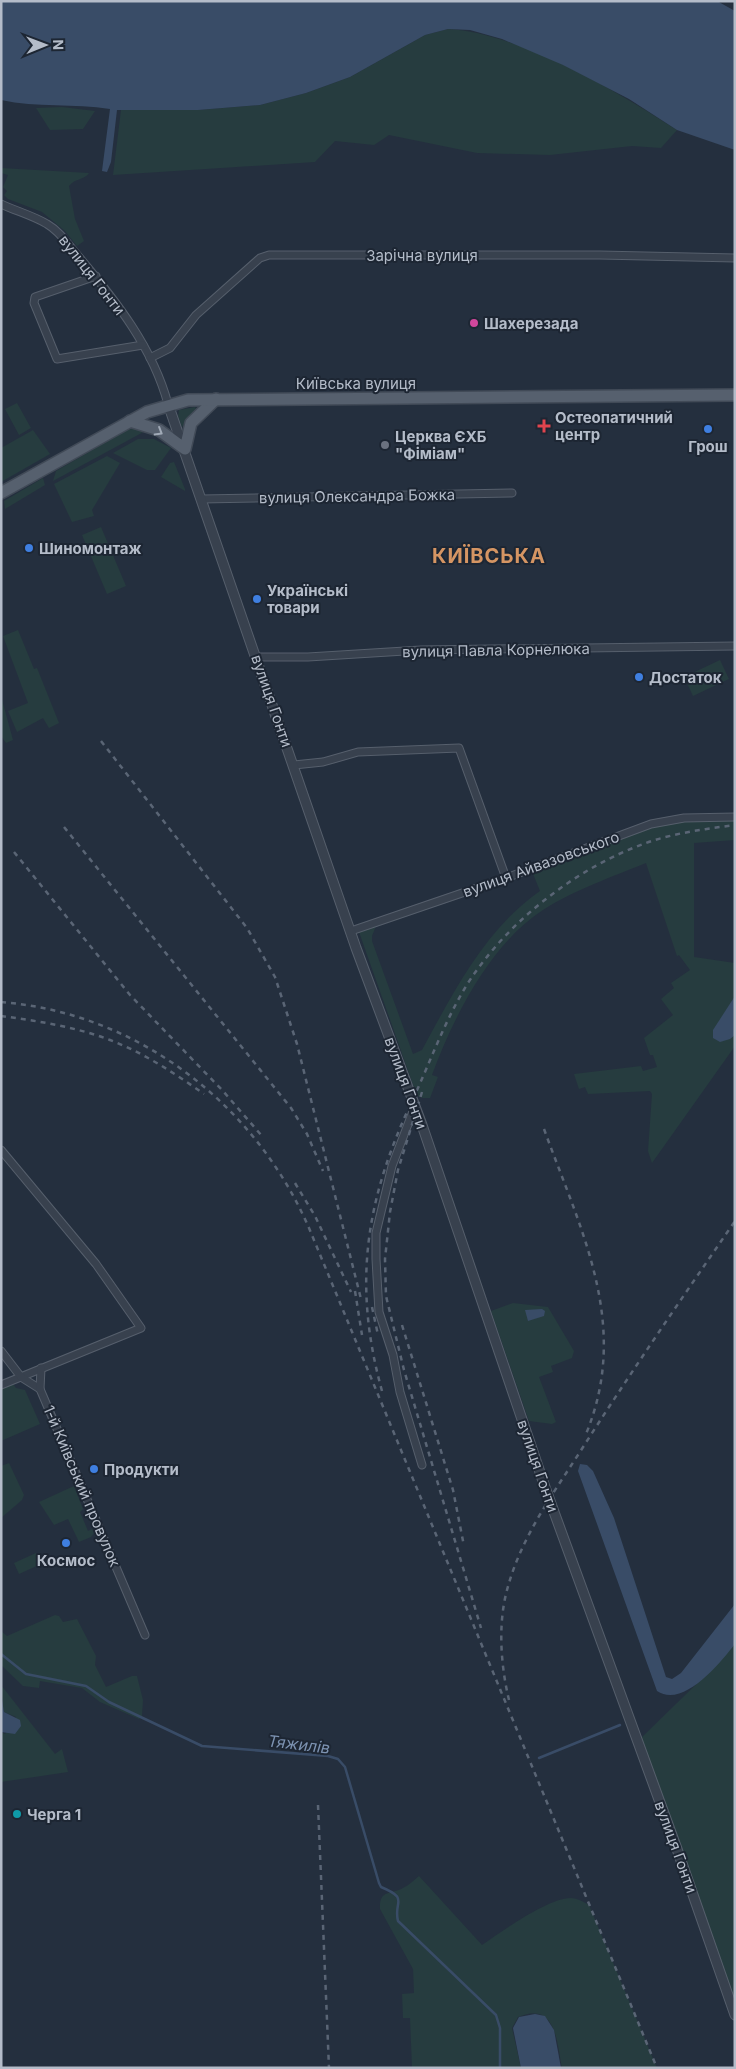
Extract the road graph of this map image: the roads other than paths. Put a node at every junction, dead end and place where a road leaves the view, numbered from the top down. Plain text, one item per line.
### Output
1 (1, 204) edge
2 (735, 258) edge
3 (96, 276) junction
4 (143, 345) junction
5 (150, 358) junction
6 (735, 395) edge
7 (216, 399) junction
8 (168, 404) junction
9 (130, 421) junction
10 (185, 449) junction
11 (1, 493) edge
12 (512, 493) dead end
13 (202, 499) junction
14 (735, 646) edge
15 (257, 657) junction
16 (294, 765) junction
17 (735, 817) edge
18 (506, 878) junction
19 (351, 931) junction
20 (415, 1106) junction
21 (1, 1150) edge
22 (1, 1351) edge
23 (41, 1368) junction
24 (21, 1377) junction
25 (1, 1385) edge
26 (40, 1389) junction
27 (422, 1465) dead end
28 (145, 1635) dead end
29 (735, 2016) edge

1 - 3 street, вулиця Гонти
2 - 5 street, Зарічна вулиця
3 - 4 street, вулиця Гонти
3 - 4 street
4 - 5 street, вулиця Гонти
5 - 8 street, вулиця Гонти
6 - 7 main road, Київська вулиця
7 - 8 main road, Київська вулиця
7 - 10 main road
8 - 9 main road, Київська вулиця
8 - 10 street, вулиця Гонти
9 -> 10 main road
9 - 11 main road, Київська вулиця
10 - 13 street, вулиця Гонти
12 - 13 street, вулиця Олександра Божка
13 - 15 street, вулиця Гонти
14 - 15 street, вулиця Павла Корнелюка
15 - 16 street, вулиця Гонти
16 - 18 street
16 - 19 street, вулиця Гонти
17 - 18 street, вулиця Айвазовського
18 - 19 street, вулиця Айвазовського
19 - 20 street, вулиця Гонти
20 - 27 street
20 - 29 street, вулиця Гонти
21 - 23 street
22 - 24 street, 1-й Київський провулок
23 - 24 street
23 - 26 street
24 - 25 street
24 - 26 street, 1-й Київський провулок
26 - 28 street, 1-й Київський провулок

